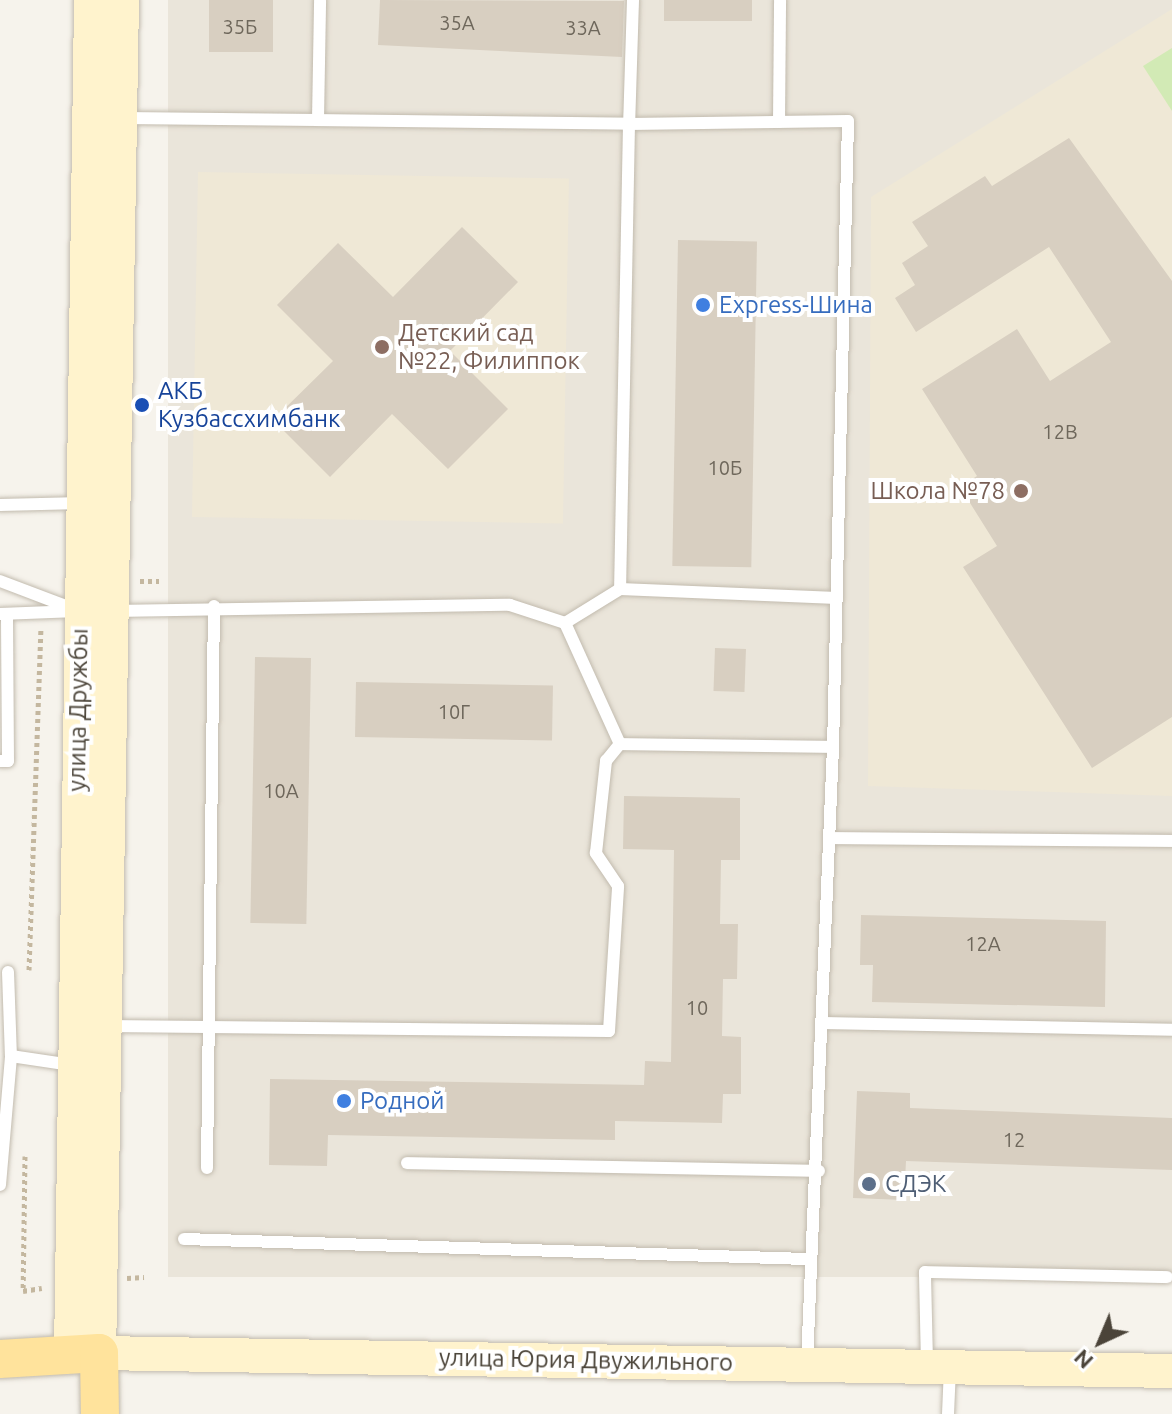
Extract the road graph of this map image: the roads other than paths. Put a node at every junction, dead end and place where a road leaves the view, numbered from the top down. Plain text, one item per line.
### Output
1 (91, 0) edge
2 (122, 0) edge
3 (320, 0) edge
4 (633, 0) edge
5 (780, 0) edge
6 (120, 118) junction
7 (318, 120) junction
8 (779, 122) junction
9 (629, 124) junction
10 (82, 503) junction
11 (0, 505) edge
12 (0, 581) edge
13 (620, 589) junction
14 (837, 598) junction
15 (214, 606) junction
16 (94, 611) junction
17 (4, 614) edge
18 (565, 623) junction
19 (620, 744) junction
20 (833, 747) junction
21 (0, 761) edge
22 (830, 838) junction
23 (1172, 841) edge
24 (8, 972) dead end
25 (212, 1023) junction
26 (823, 1023) junction
27 (102, 1026) junction
28 (1172, 1030) edge
29 (11, 1056) junction
30 (71, 1065) junction
31 (407, 1163) dead end
32 (207, 1168) dead end
33 (819, 1171) junction
34 (0, 1185) edge
35 (184, 1239) dead end
36 (808, 1259) junction
37 (1167, 1277) dead end
38 (85, 1354) junction
39 (0, 1359) edge
40 (807, 1363) junction
41 (939, 1366) junction
42 (1172, 1371) edge
43 (99, 1414) edge
44 (948, 1414) edge

1 - 10 street, улица Дружбы
2 - 6 street, улица Дружбы
3 - 7 lane
4 - 9 lane
5 - 8 lane
6 - 7 lane
6 - 16 street, улица Дружбы
7 - 9 lane
8 - 9 lane
8 - 14 lane
9 - 13 lane
10 - 11 lane
10 - 16 street, улица Дружбы
12 - 16 lane
13 - 14 lane
13 - 18 lane
14 - 20 lane
15 - 16 lane
15 - 18 lane
15 - 25 lane
16 - 17 lane
16 - 27 street, улица Дружбы
16 - 30 street, улица Дружбы
17 - 21 lane
18 - 19 lane
19 - 20 lane
19 - 25 lane
20 - 22 lane
22 - 23 lane
22 - 26 lane
24 - 29 lane
25 - 27 lane
25 - 32 lane
26 - 28 lane
26 - 33 lane
27 - 38 street, улица Дружбы
29 - 30 lane
29 - 34 lane
30 - 38 street, улица Дружбы
31 - 33 lane
33 - 36 lane
35 - 36 lane
36 - 40 lane
37 - 41 lane
38 - 39 main road, улица Юрия Двужильного
38 - 40 street, улица Юрия Двужильного
38 - 43 main road, улица Дружбы
40 - 41 street, улица Юрия Двужильного
41 - 42 street, улица Юрия Двужильного
41 - 44 lane

